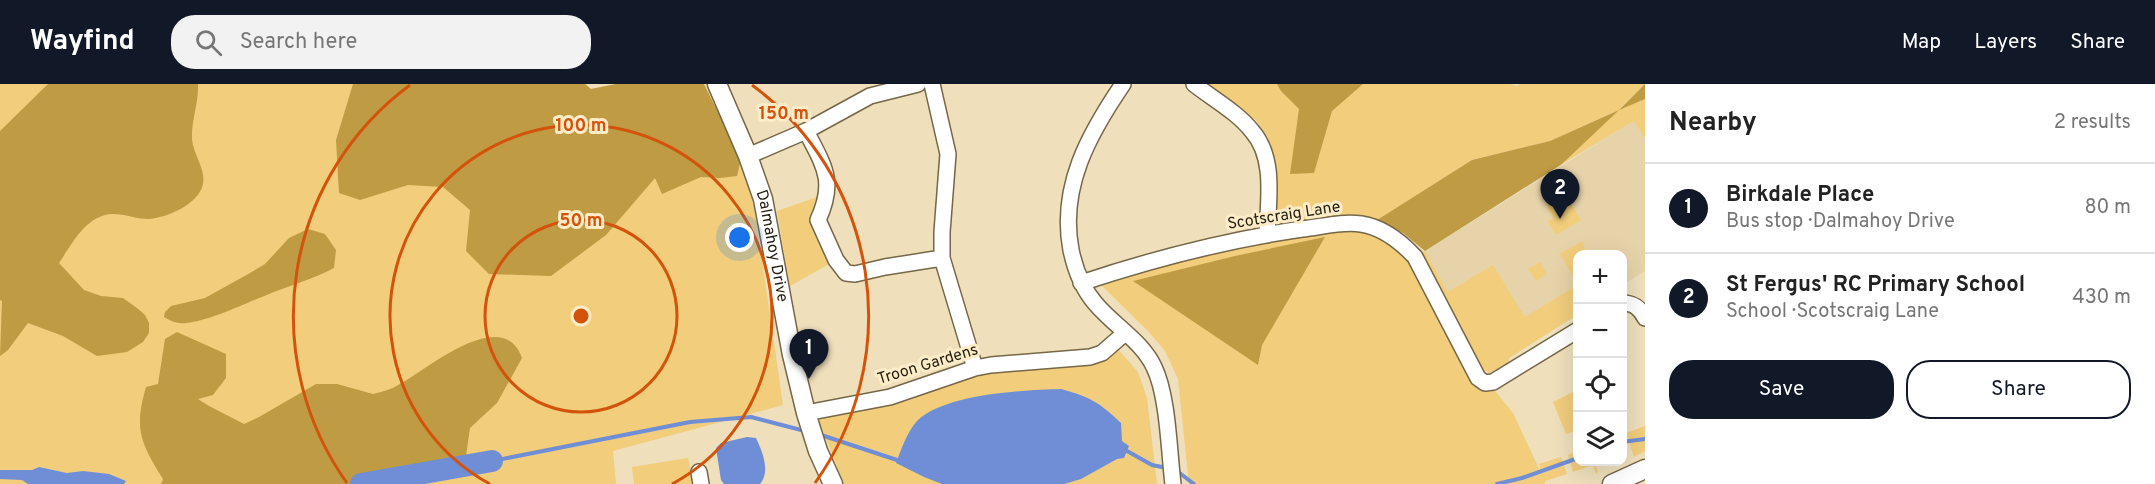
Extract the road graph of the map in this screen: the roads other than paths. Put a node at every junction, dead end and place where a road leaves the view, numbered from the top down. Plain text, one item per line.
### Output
1 (717, 84) edge
2 (918, 84) edge
3 (932, 84) edge
4 (1123, 84) edge
5 (1194, 84) edge
6 (806, 131) junction
7 (748, 156) junction
8 (1267, 235) junction
9 (942, 258) junction
10 (1081, 283) junction
11 (1627, 303) edge
12 (1645, 318) edge
13 (1125, 333) junction
14 (1573, 333) edge
15 (975, 368) junction
16 (806, 413) junction
17 (1645, 469) edge
18 (833, 484) edge
19 (1173, 484) edge
20 (1612, 484) edge

1 - 7 street, Dalmahoy Drive
2 - 6 street
3 - 9 street
4 - 10 street
5 - 8 street
6 - 7 street
6 - 9 street
7 - 16 street, Dalmahoy Drive
8 - 10 street, Scotscraig Lane
8 - 14 street, Scotscraig Lane
9 - 15 street
10 - 13 street
11 - 12 street
13 - 15 street, Troon Gardens
13 - 19 street
15 - 16 street, Troon Gardens
16 - 18 street, Dalmahoy Drive
17 - 20 street

